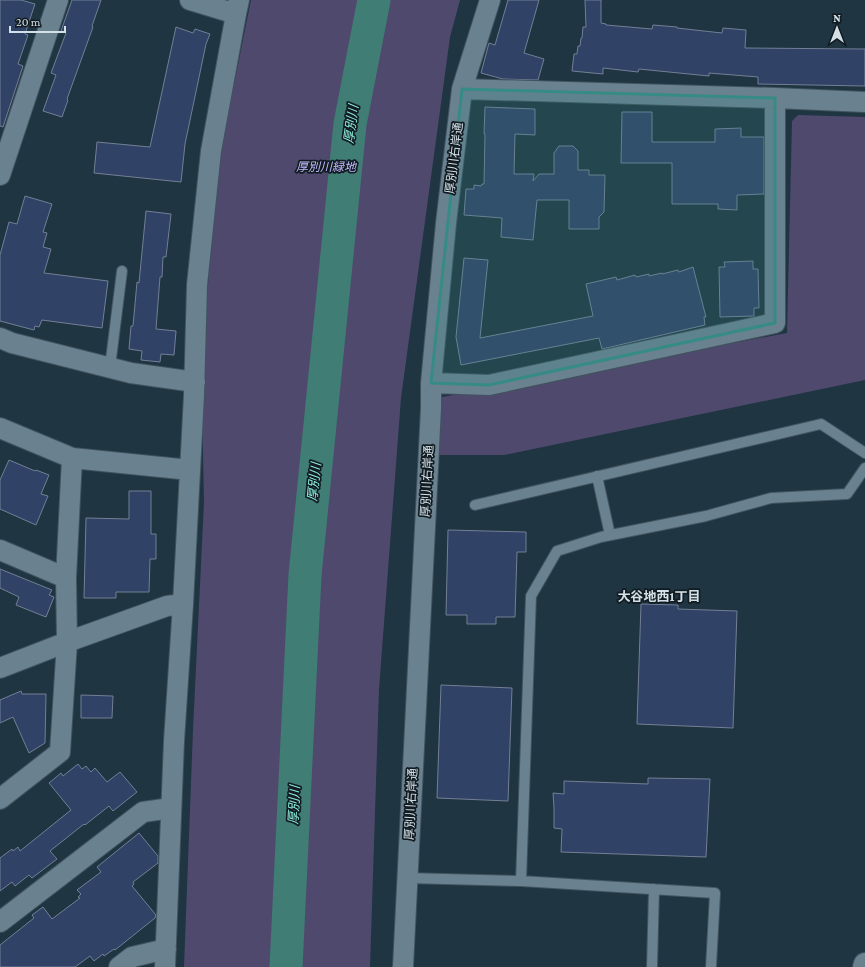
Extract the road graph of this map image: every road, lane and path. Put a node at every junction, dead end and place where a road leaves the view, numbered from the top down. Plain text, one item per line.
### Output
1 (58, 0) edge
2 (190, 0) edge
3 (490, 0) edge
4 (238, 7) edge
5 (462, 89) junction
6 (775, 98) junction
7 (865, 102) edge
8 (0, 175) edge
9 (122, 271) dead end
10 (0, 338) edge
11 (110, 368) junction
12 (194, 382) junction
13 (431, 383) junction
14 (0, 428) edge
15 (865, 453) edge
16 (72, 458) junction
17 (865, 468) edge
18 (190, 470) junction
19 (597, 476) junction
20 (474, 505) dead end
21 (610, 535) junction
22 (0, 550) edge
23 (66, 578) junction
24 (183, 604) junction
25 (67, 642) junction
26 (0, 668) edge
27 (0, 799) edge
28 (171, 808) junction
29 (407, 878) junction
30 (521, 881) junction
31 (654, 889) junction
32 (0, 922) edge
33 (165, 958) edge
34 (119, 967) edge
35 (403, 967) edge
36 (652, 967) edge
37 (711, 967) edge

1 - 8 street
2 - 4 street
3 - 5 street, 厚別川右岸通
4 - 12 street
5 - 6 street
5 - 13 street, 厚別川右岸通
6 - 7 street
6 - 13 street
9 - 11 lane
10 - 11 street
11 - 12 street
12 - 18 street
13 - 29 street, 厚別川右岸通
14 - 16 street
15 - 19 lane
16 - 18 street
16 - 23 street
17 - 21 lane
18 - 24 street
19 - 20 lane
19 - 21 lane
21 - 30 lane
22 - 23 street
23 - 25 street
24 - 25 street
24 - 28 street
25 - 26 street
25 - 27 street
28 - 32 street
28 - 33 street
29 - 30 lane
29 - 35 street, 厚別川右岸通
30 - 31 lane
31 - 36 lane
31 - 37 lane
33 - 34 street

